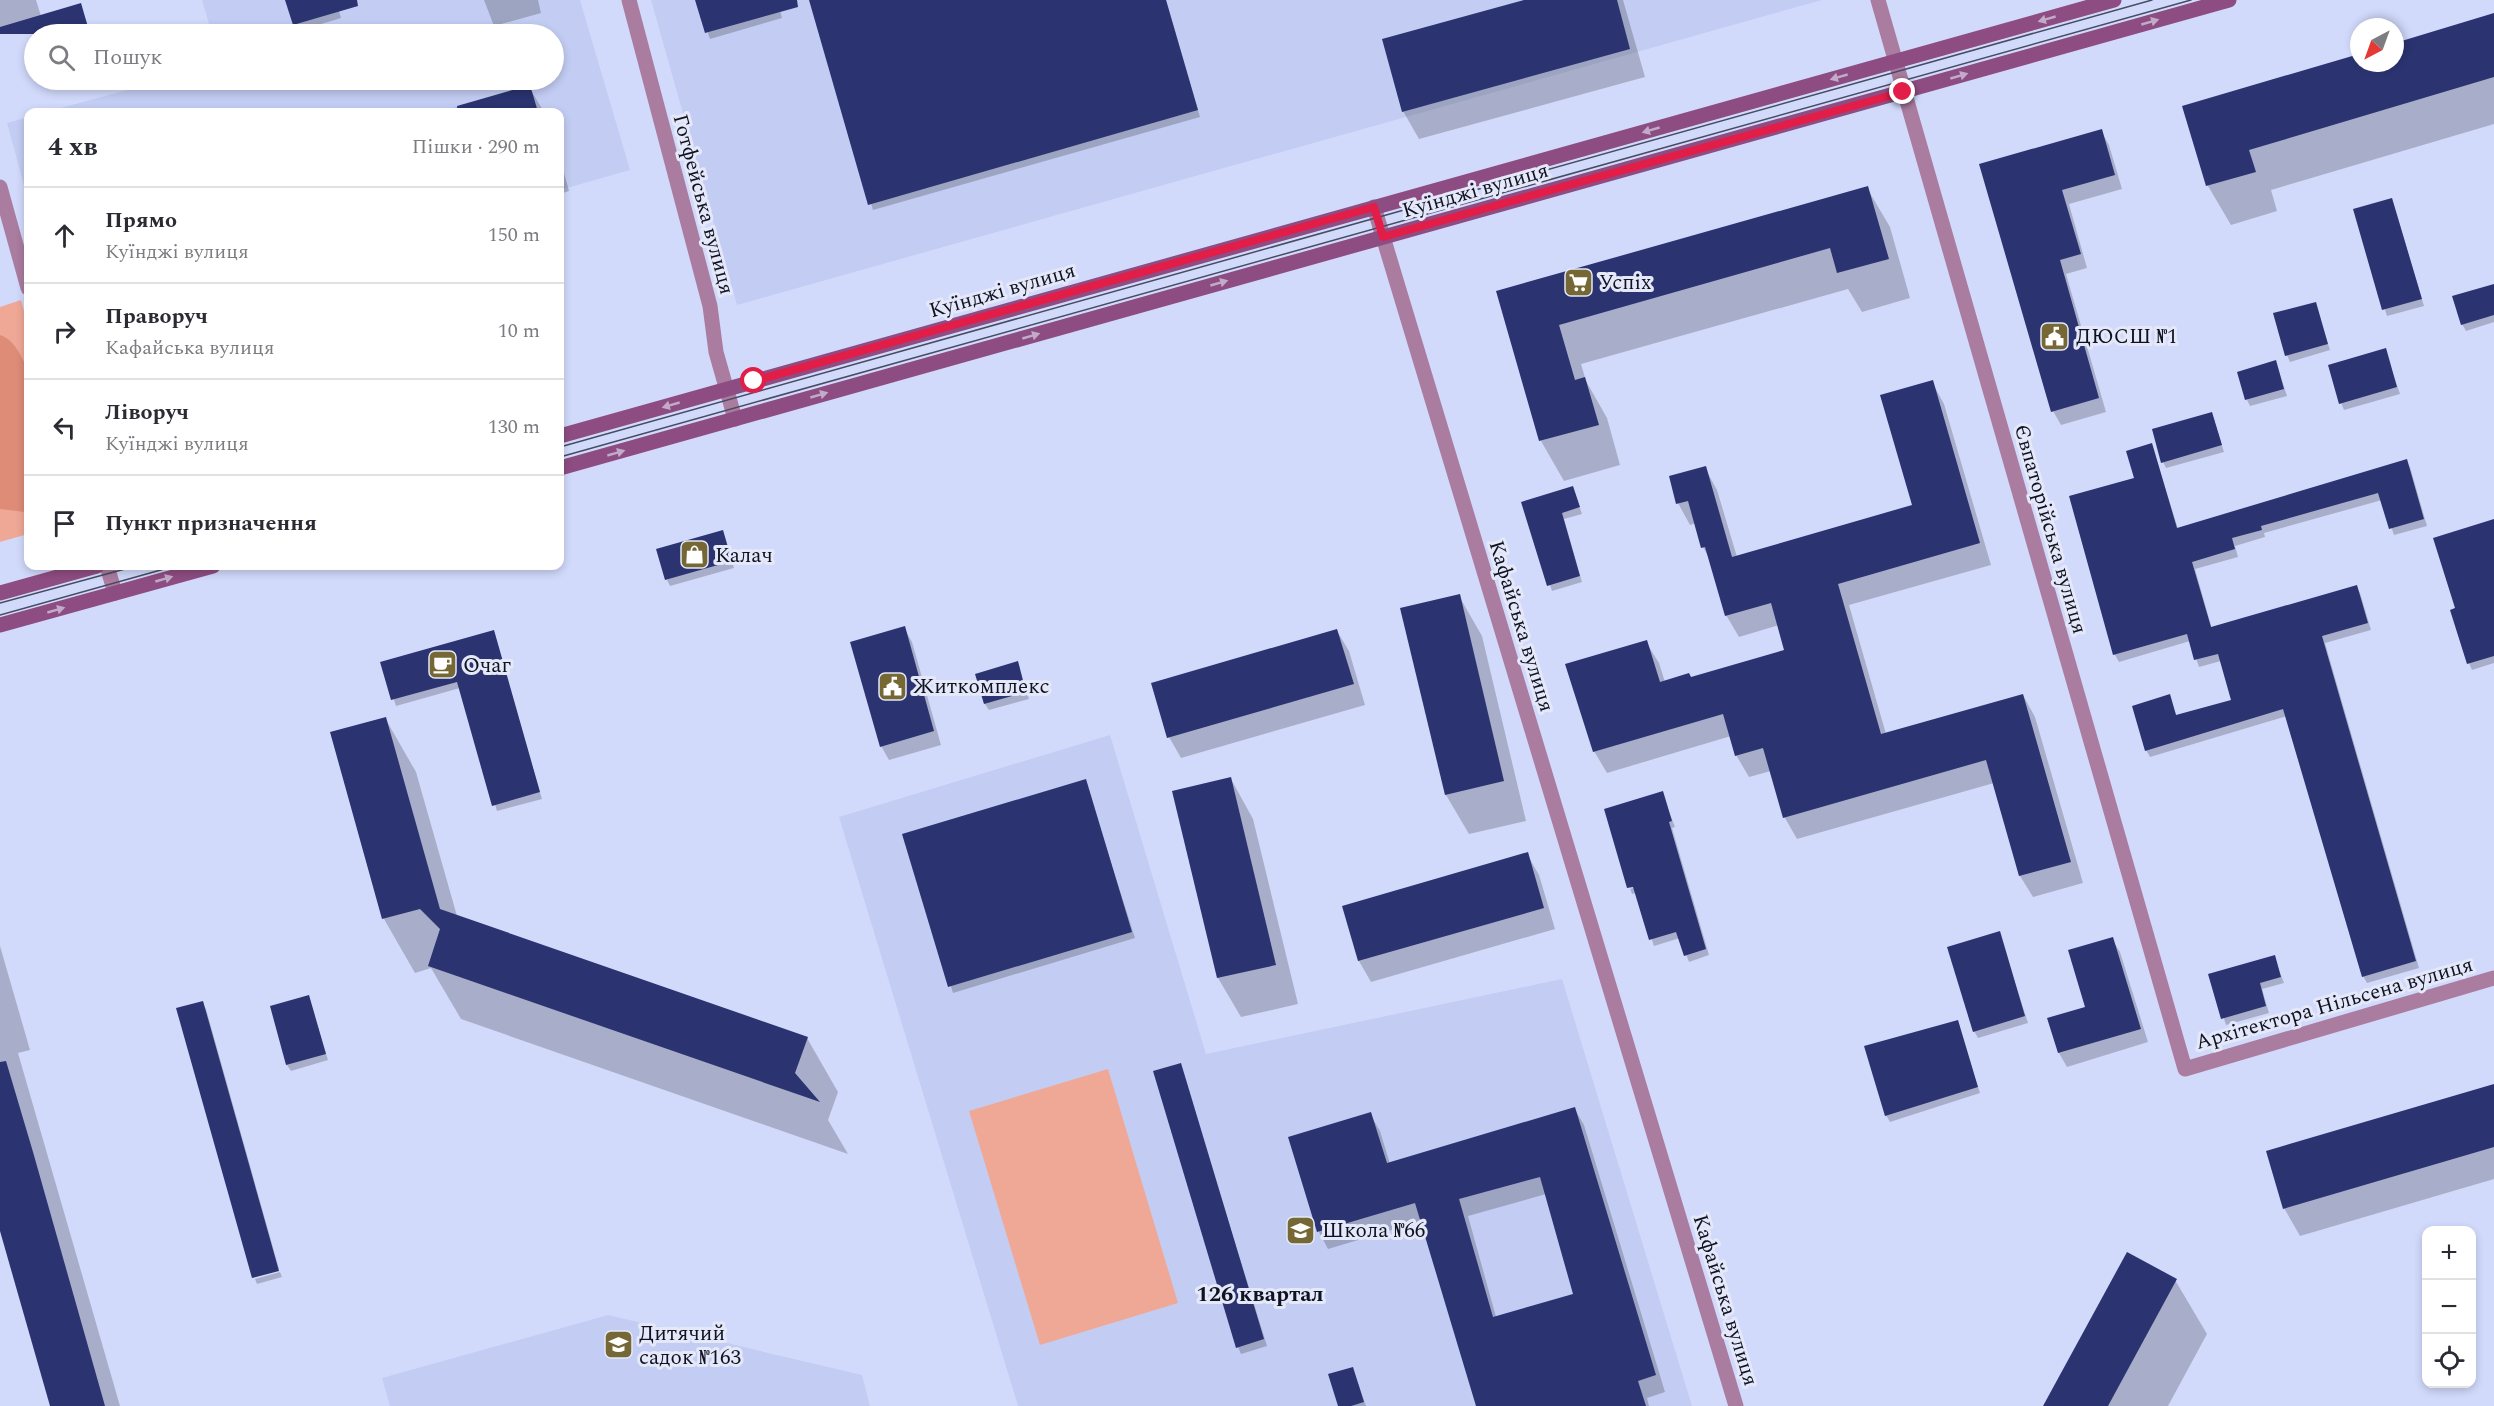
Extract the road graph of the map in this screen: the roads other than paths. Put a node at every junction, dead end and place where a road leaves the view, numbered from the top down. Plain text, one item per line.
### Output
1 (629, 0) edge
2 (1878, 0) edge
3 (2114, 0) edge
4 (2229, 0) edge
5 (1895, 61) junction
6 (1903, 92) junction
7 (0, 187) edge
8 (1374, 207) junction
9 (1383, 237) junction
10 (24, 274) edge
11 (727, 389) junction
12 (735, 419) junction
13 (564, 435) edge
14 (564, 467) edge
15 (83, 570) edge
16 (108, 570) edge
17 (198, 570) edge
18 (0, 593) edge
19 (115, 593) junction
20 (0, 625) edge
21 (2494, 978) edge
22 (2185, 1069) joint
23 (1736, 1406) edge

1 - 11 street, Готфейська вулиця
2 - 5 street, Євпаторійська вулиця
3 -> 5 main road, Куїнджі вулиця
6 -> 4 main road, Куїнджі вулиця
5 - 6 street, Євпаторійська вулиця
5 -> 8 main road, Куїнджі вулиця
6 - 9 main road, Куїнджі вулиця
6 - 22 street, Євпаторійська вулиця
7 - 10 street
8 - 9 street, Кафайська вулиця
8 - 11 main road, Куїнджі вулиця
12 -> 9 main road, Куїнджі вулиця
9 - 23 street, Кафайська вулиця
11 - 12 street, Готфейська вулиця
11 -> 13 main road, Куїнджі вулиця
14 -> 12 main road, Куїнджі вулиця
15 - 18 main road
16 - 19 street
19 -> 17 main road
20 -> 19 main road
21 - 22 street, Архітектора Нільсена вулиця

